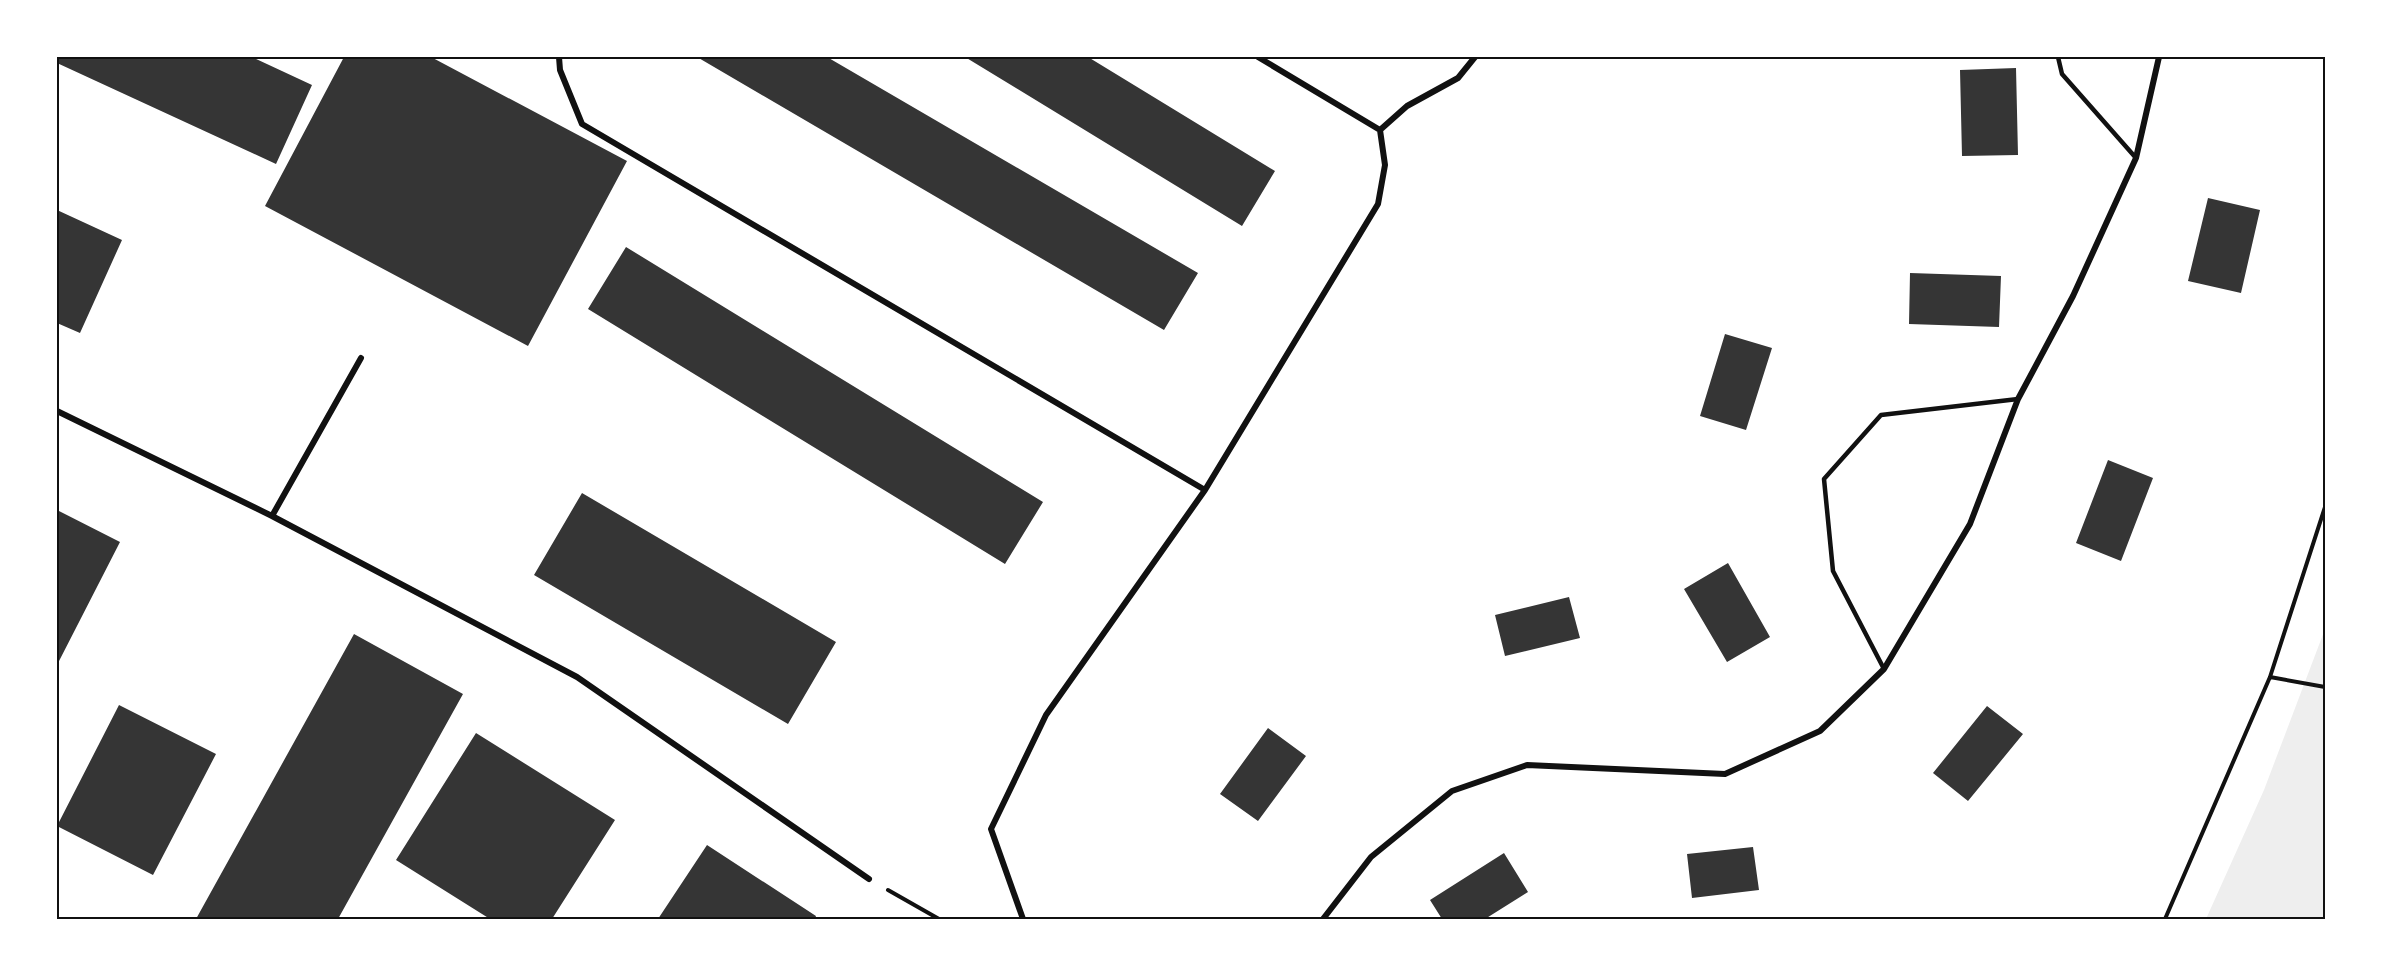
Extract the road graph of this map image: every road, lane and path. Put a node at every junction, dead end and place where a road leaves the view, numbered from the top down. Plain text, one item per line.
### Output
1 (558, 57) edge
2 (1258, 57) edge
3 (1475, 57) edge
4 (2058, 57) edge
5 (2158, 57) edge
6 (1380, 130) junction
7 (2136, 158) junction
8 (361, 358) dead end
9 (2018, 399) junction
10 (57, 411) edge
11 (1205, 490) junction
12 (2325, 507) edge
13 (272, 516) junction
14 (1884, 669) junction
15 (2270, 677) junction
16 (2325, 687) edge
17 (869, 879) joint
18 (939, 919) edge
19 (1023, 919) edge
20 (1323, 919) edge
21 (2165, 919) edge

1 - 11 street
2 - 6 street
3 - 6 street
4 - 7 lane
5 - 7 street
6 - 11 street
7 - 9 street
8 - 13 street
9 - 14 street
9 - 14 lane
10 - 13 street
11 - 19 street
12 - 15 path
13 - 17 street
14 - 20 street
15 - 16 path
15 - 21 path
17 - 18 path

